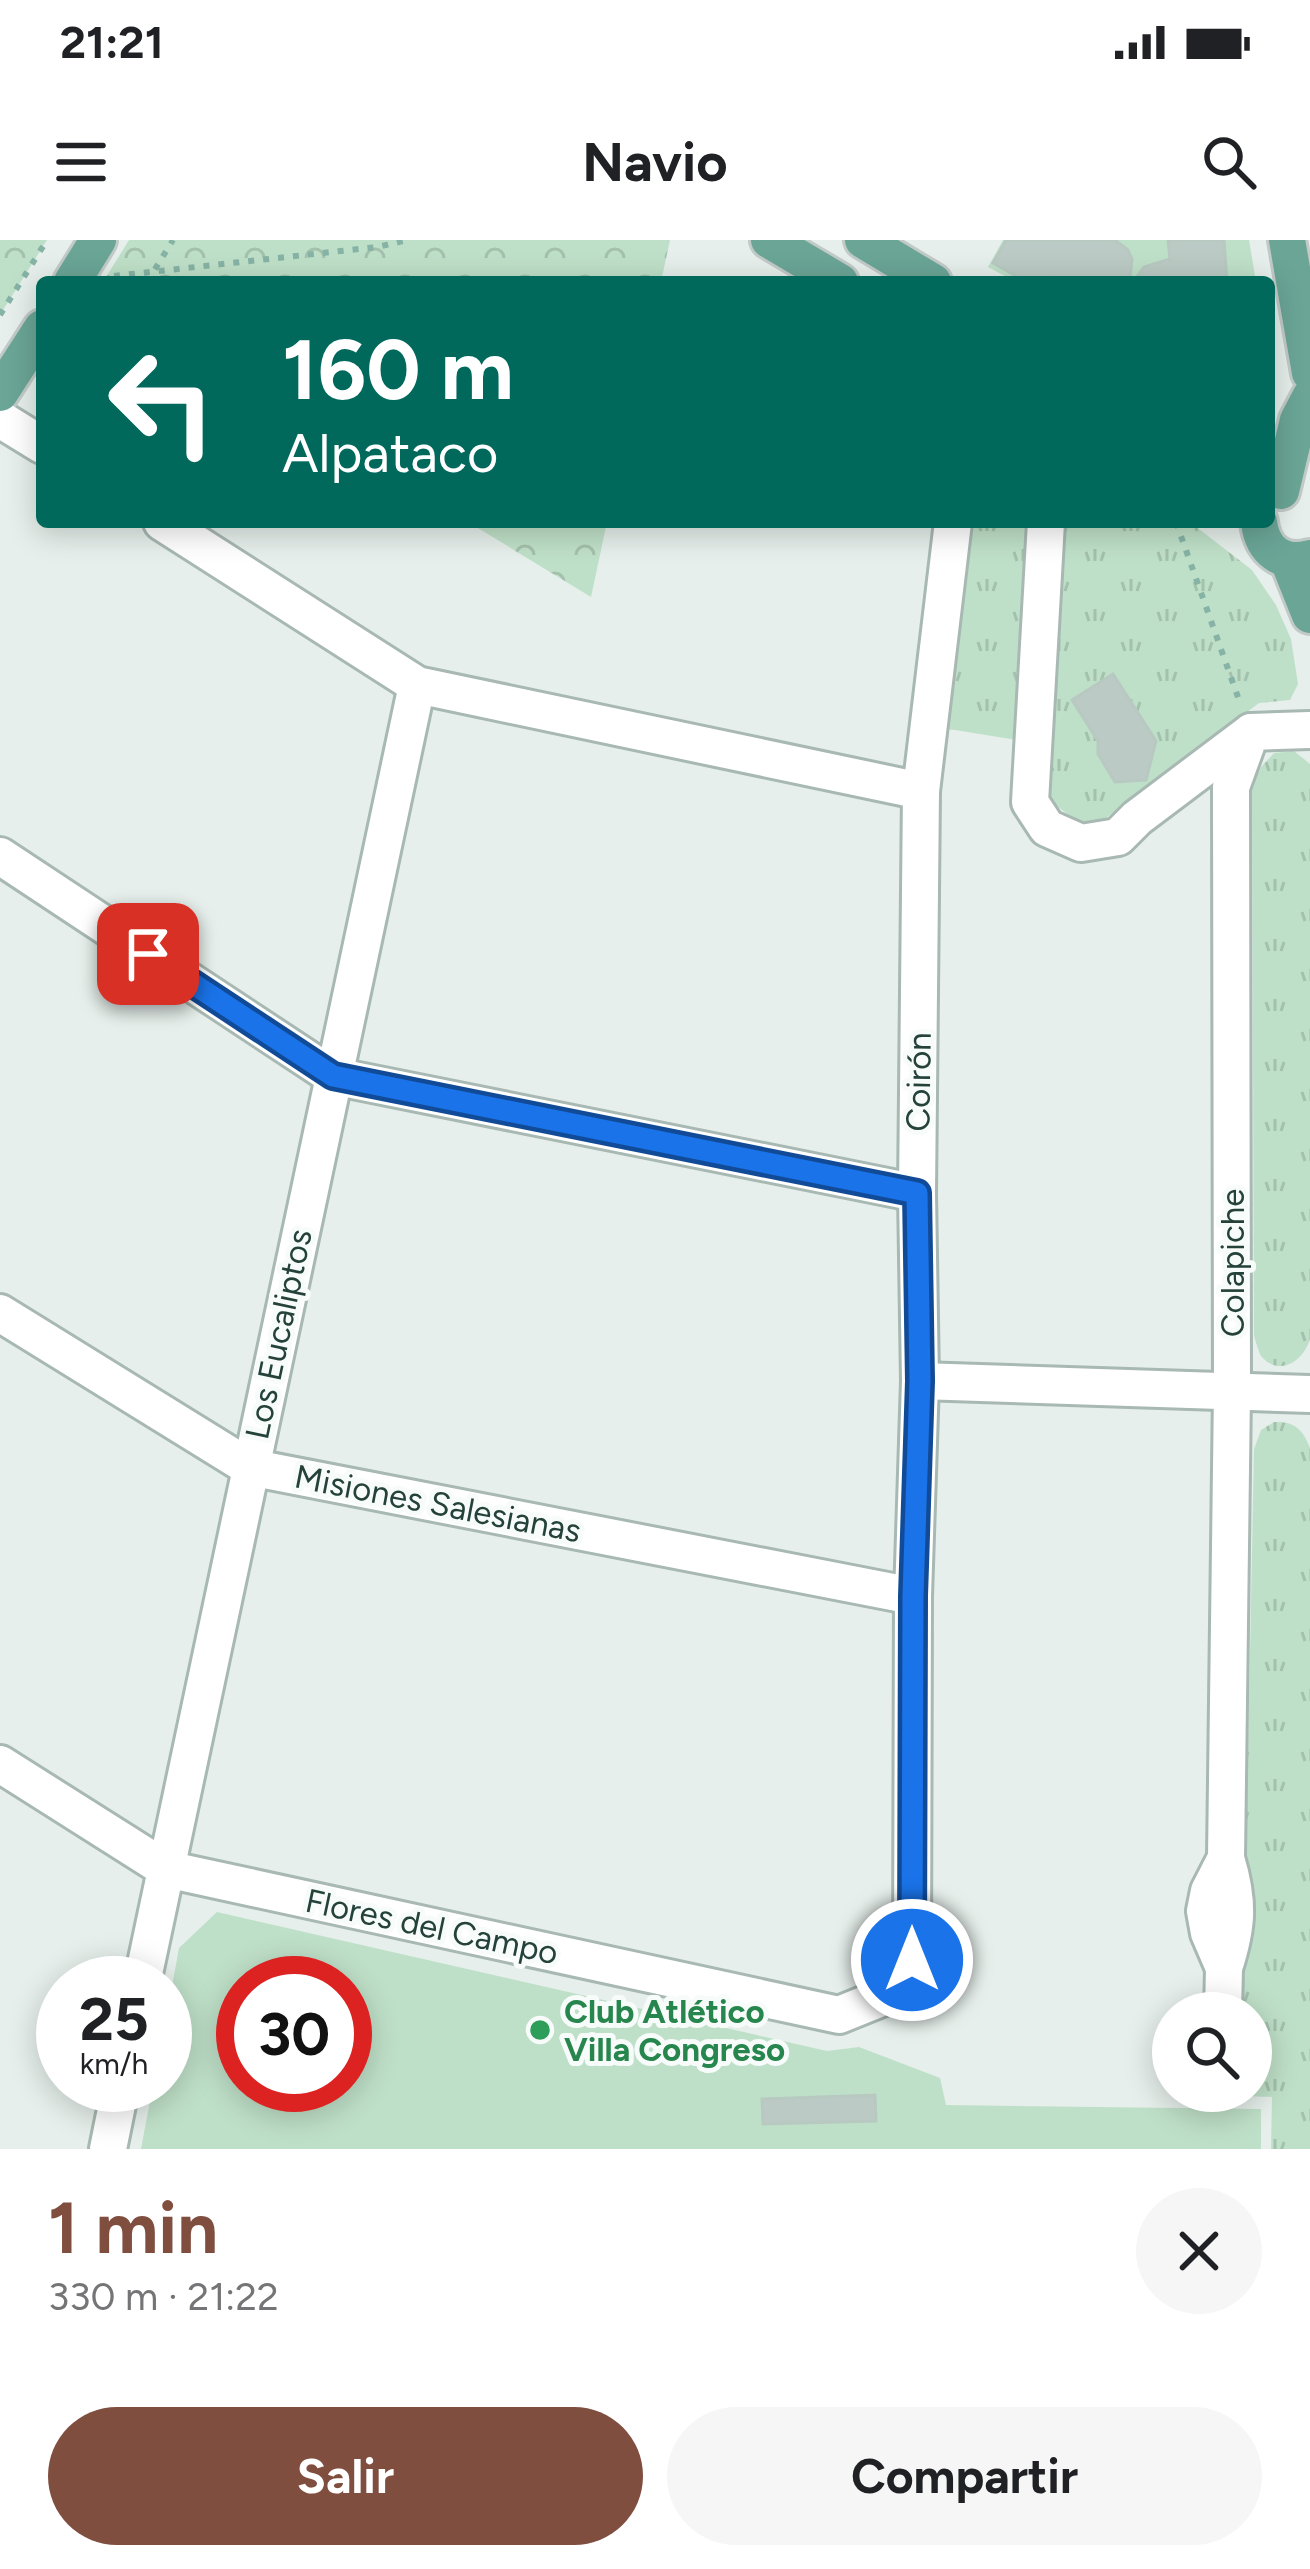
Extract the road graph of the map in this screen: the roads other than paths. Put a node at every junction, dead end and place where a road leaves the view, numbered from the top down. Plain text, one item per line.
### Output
1 (98, 240) edge
2 (863, 240) edge
3 (1287, 240) edge
4 (790, 245) edge
5 (75, 276) edge
6 (832, 276) edge
7 (923, 276) edge
8 (36, 337) edge
9 (1310, 373) edge
10 (0, 393) edge
11 (1310, 397) edge
12 (0, 418) edge
13 (36, 442) edge
14 (1282, 516) edge
15 (171, 528) edge
16 (952, 528) edge
17 (1046, 528) edge
18 (1310, 615) edge
19 (417, 685) junction
20 (1310, 730) edge
21 (1251, 732) junction
22 (921, 791) junction
23 (0, 856) edge
24 (333, 1076) junction
25 (917, 1193) junction
26 (0, 1313) edge
27 (920, 1381) junction
28 (1232, 1391) junction
29 (1310, 1394) edge
30 (249, 1467) junction
31 (913, 1596) junction
32 (0, 1764) edge
33 (166, 1869) junction
34 (148, 1956) edge
35 (1223, 1992) edge
36 (886, 1996) joint
37 (116, 2112) edge
38 (108, 2149) edge

1 - 5 main road
2 - 7 main road
3 - 9 main road
4 - 6 main road
8 - 10 main road
11 - 14 main road
12 - 13 street
14 - 18 main road
15 - 19 street
16 - 22 street, Coirón
17 - 21 street
19 - 22 street
19 - 24 street, Los Eucaliptos
20 - 21 street
21 - 28 street, Colapiche
22 - 25 street, Coirón
23 - 24 street
24 - 25 street
24 - 30 street, Los Eucaliptos
25 - 27 street, Coirón
26 - 30 street, Misiones Salesianas
27 - 28 street
27 - 31 street, Coirón
28 - 29 street
28 - 35 street, Colapiche
30 - 31 street, Misiones Salesianas
30 - 33 street, Los Eucaliptos
31 - 36 street, Coirón
32 - 33 street, Flores del Campo
33 - 34 street, Los Eucaliptos
33 - 36 street, Flores del Campo
37 - 38 street

